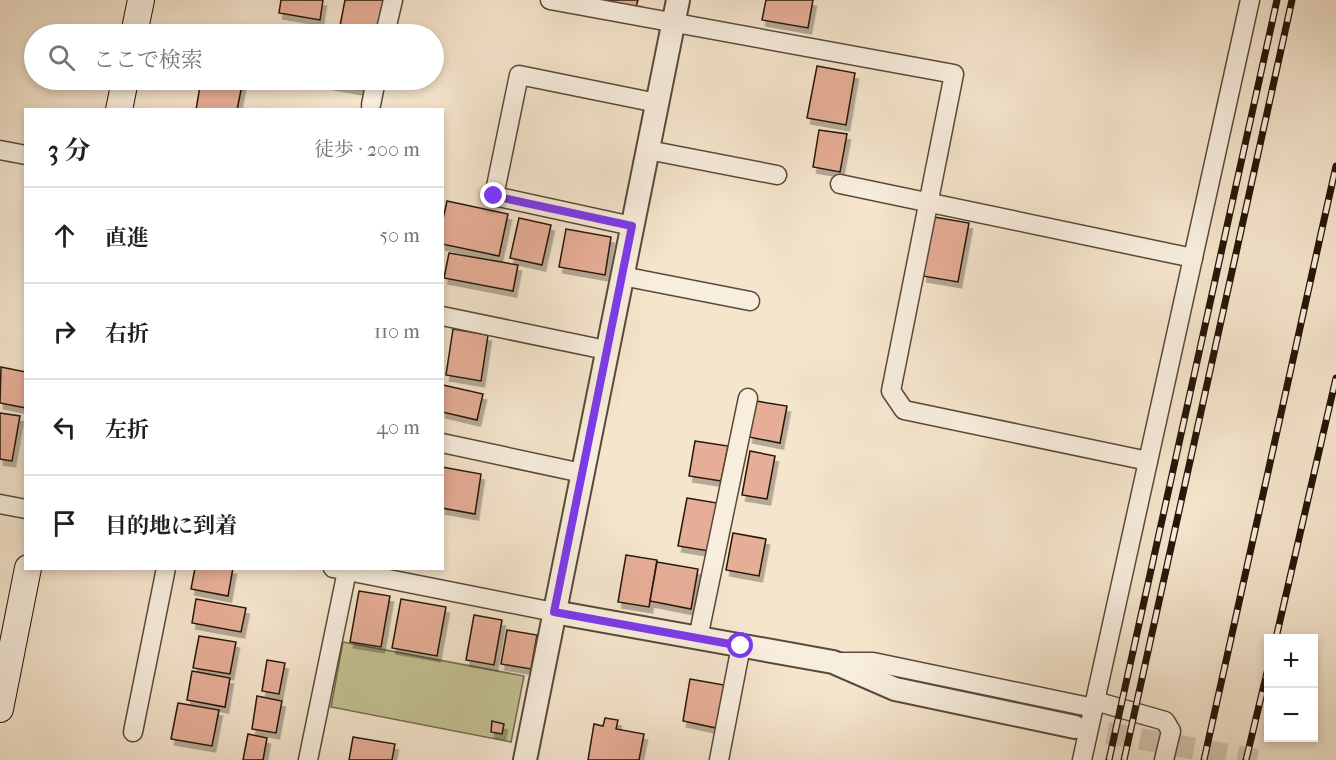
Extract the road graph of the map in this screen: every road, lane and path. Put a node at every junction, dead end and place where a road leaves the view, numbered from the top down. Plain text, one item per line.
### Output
1 (141, 0) edge
2 (393, 0) edge
3 (550, 0) edge
4 (678, 0) edge
5 (1250, 0) edge
6 (136, 24) edge
7 (387, 24) edge
8 (673, 24) junction
9 (123, 90) edge
10 (374, 90) edge
11 (657, 103) junction
12 (371, 105) dead end
13 (119, 108) edge
14 (0, 150) edge
15 (648, 150) junction
16 (24, 155) edge
17 (777, 175) dead end
18 (840, 184) dead end
19 (928, 202) junction
20 (632, 226) junction
21 (1193, 258) junction
22 (622, 276) junction
23 (750, 301) dead end
24 (444, 316) edge
25 (606, 350) junction
26 (748, 398) dead end
27 (444, 443) edge
28 (1148, 461) junction
29 (582, 473) junction
30 (0, 504) edge
31 (24, 509) edge
32 (28, 570) edge
33 (166, 570) edge
34 (340, 570) edge
35 (554, 612) junction
36 (698, 638) junction
37 (741, 646) junction
38 (833, 662) junction
39 (1094, 704) junction
40 (0, 709) edge
41 (1074, 728) tunnel mouth
42 (133, 732) dead end
43 (308, 760) edge
44 (525, 760) edge
45 (719, 760) edge
46 (1082, 760) edge
47 (1164, 760) edge

1 - 6 main road
2 - 7 street
3 - 8 street
4 - 8 street
5 - 21 street
8 - 11 street
8 - 19 street
9 - 13 main road
10 - 12 street
11 - 15 street
11 - 20 street
14 - 16 street
15 - 17 street
15 - 20 street
18 - 19 street
19 - 21 street
19 - 28 street
20 - 22 street
21 - 28 street
22 - 23 street
22 - 25 street
24 - 25 street
25 - 29 street
26 - 36 street
27 - 29 street
28 - 39 street
29 - 35 street
30 - 31 street
32 - 40 main road
33 - 42 street
34 - 35 street
34 - 43 street
35 - 36 street
35 - 44 street
36 - 37 street
37 - 38 street
37 - 45 street
38 - 39 street
38 - 41 street
39 - 46 street
39 - 47 street

